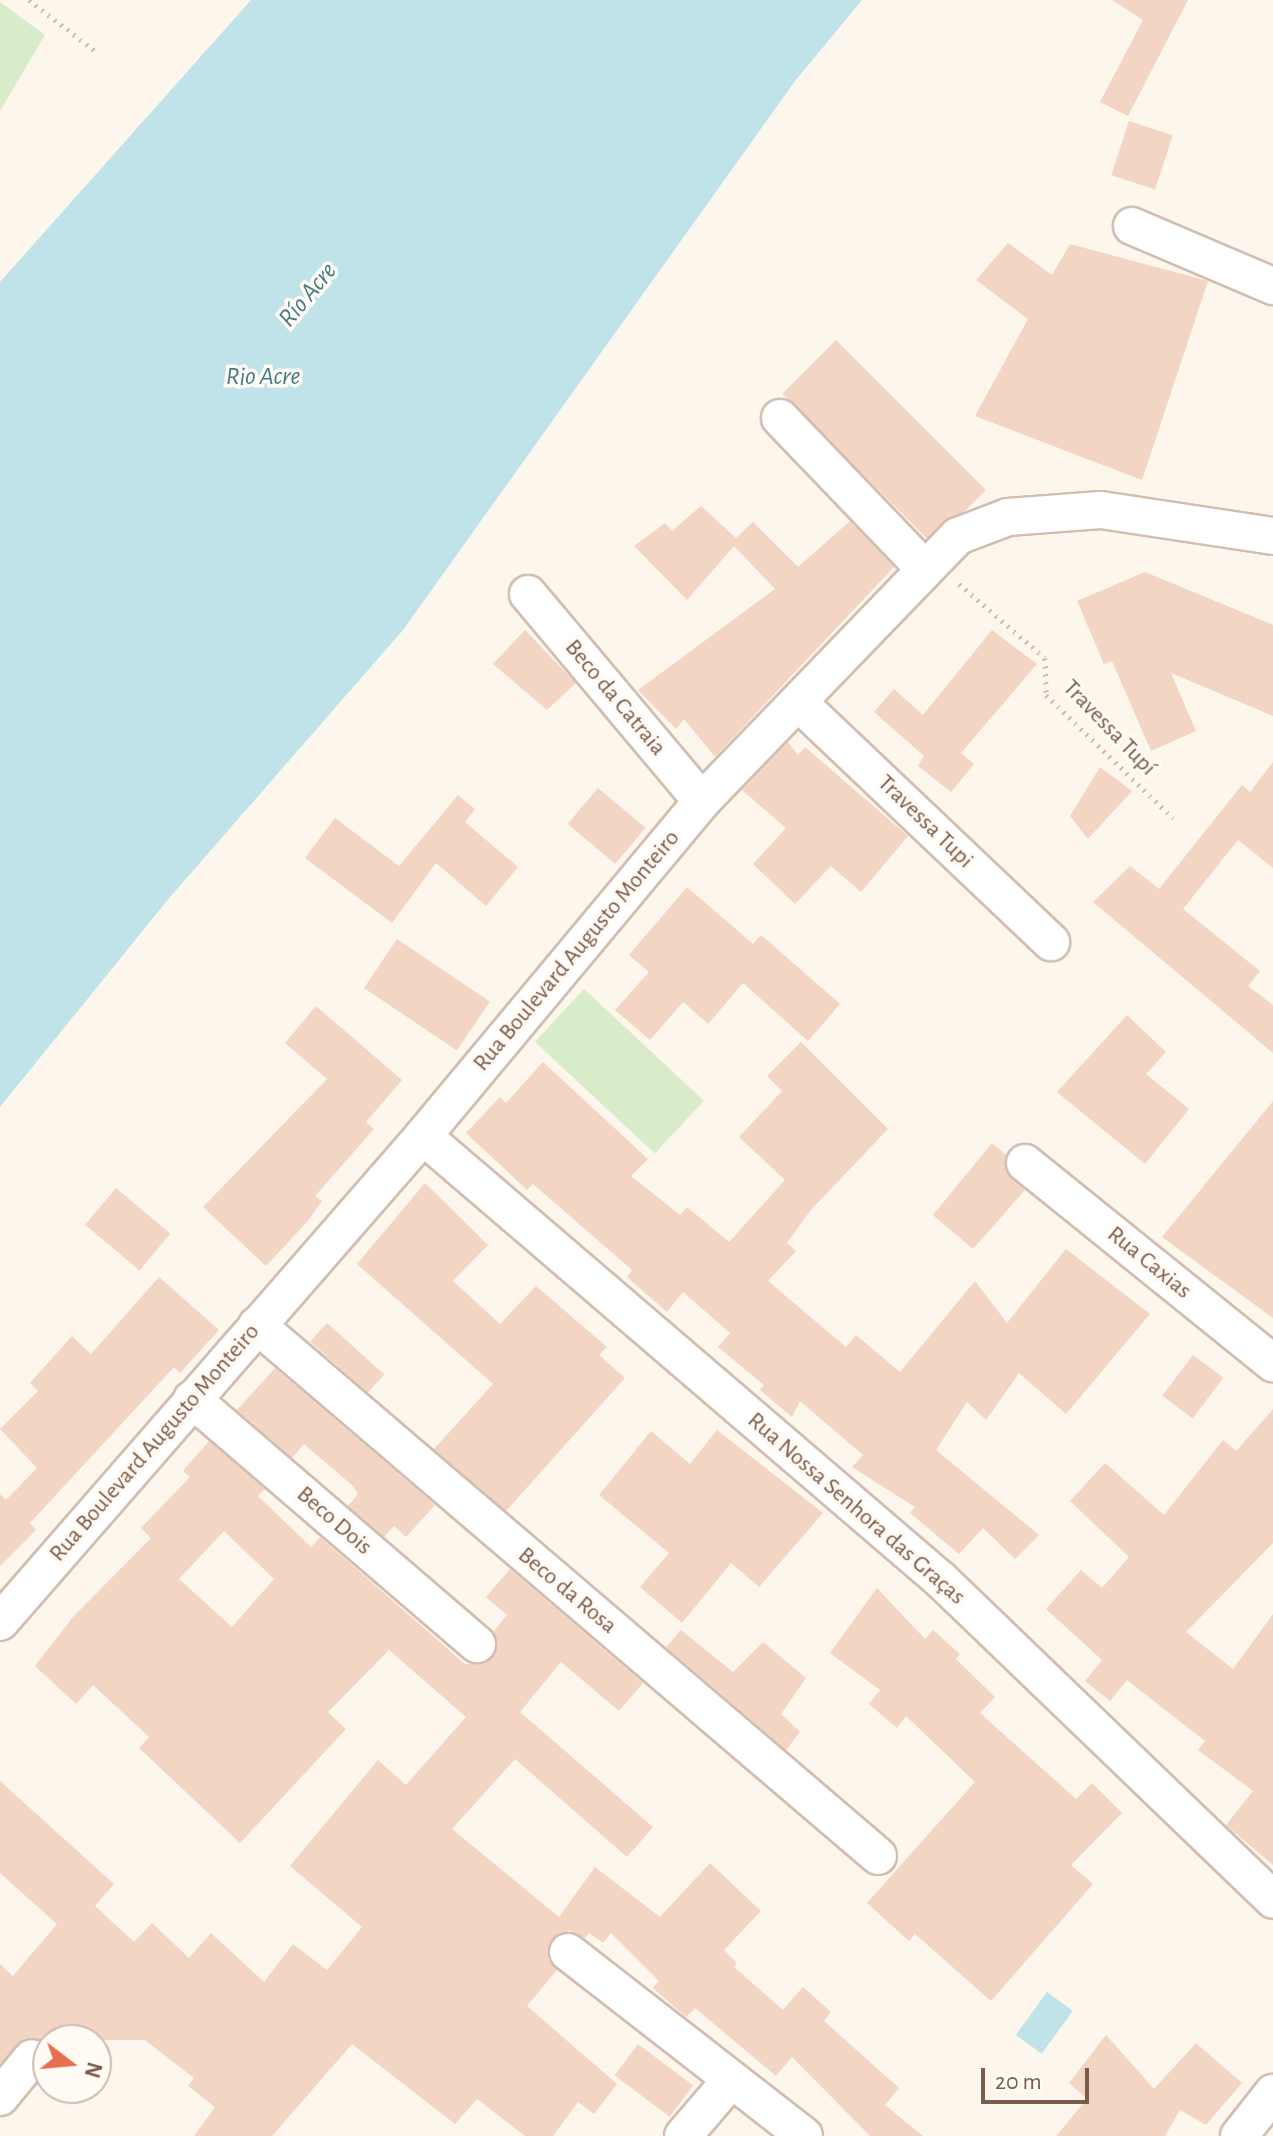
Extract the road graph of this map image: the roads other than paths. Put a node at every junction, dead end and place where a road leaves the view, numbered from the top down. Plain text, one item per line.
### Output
1 (1132, 226) dead end
2 (1273, 286) edge
3 (780, 418) dead end
4 (1273, 536) edge
5 (927, 564) junction
6 (528, 594) dead end
7 (798, 702) junction
8 (702, 801) junction
9 (1051, 942) dead end
10 (423, 1136) junction
11 (1025, 1163) dead end
12 (257, 1325) junction
13 (1273, 1363) edge
14 (192, 1399) junction
15 (0, 1622) edge
16 (477, 1644) dead end
17 (878, 1856) dead end
18 (1273, 1900) edge
19 (568, 1952) dead end
20 (32, 2058) dead end
21 (731, 2080) junction
22 (1273, 2093) edge
23 (0, 2097) edge
24 (683, 2136) edge
25 (804, 2136) edge
26 (1239, 2136) edge

1 - 2 street
3 - 5 street
4 - 5 street, Rua Boulevard Augusto Monteiro
5 - 7 street, Rua Boulevard Augusto Monteiro
6 - 8 street, Beco da Catraia
7 - 8 street, Rua Boulevard Augusto Monteiro
7 - 9 street, Travessa Tupi
8 - 10 street, Rua Boulevard Augusto Monteiro
10 - 12 street, Rua Boulevard Augusto Monteiro
10 - 18 street, Rua Nossa Senhora das Graças
11 - 13 street, Rua Caxias
12 - 14 street, Rua Boulevard Augusto Monteiro
12 - 17 street, Beco da Rosa
14 - 15 street, Rua Boulevard Augusto Monteiro
14 - 16 street, Beco Dois
19 - 21 street
20 - 23 street
21 - 24 street
21 - 25 street
22 - 26 street

